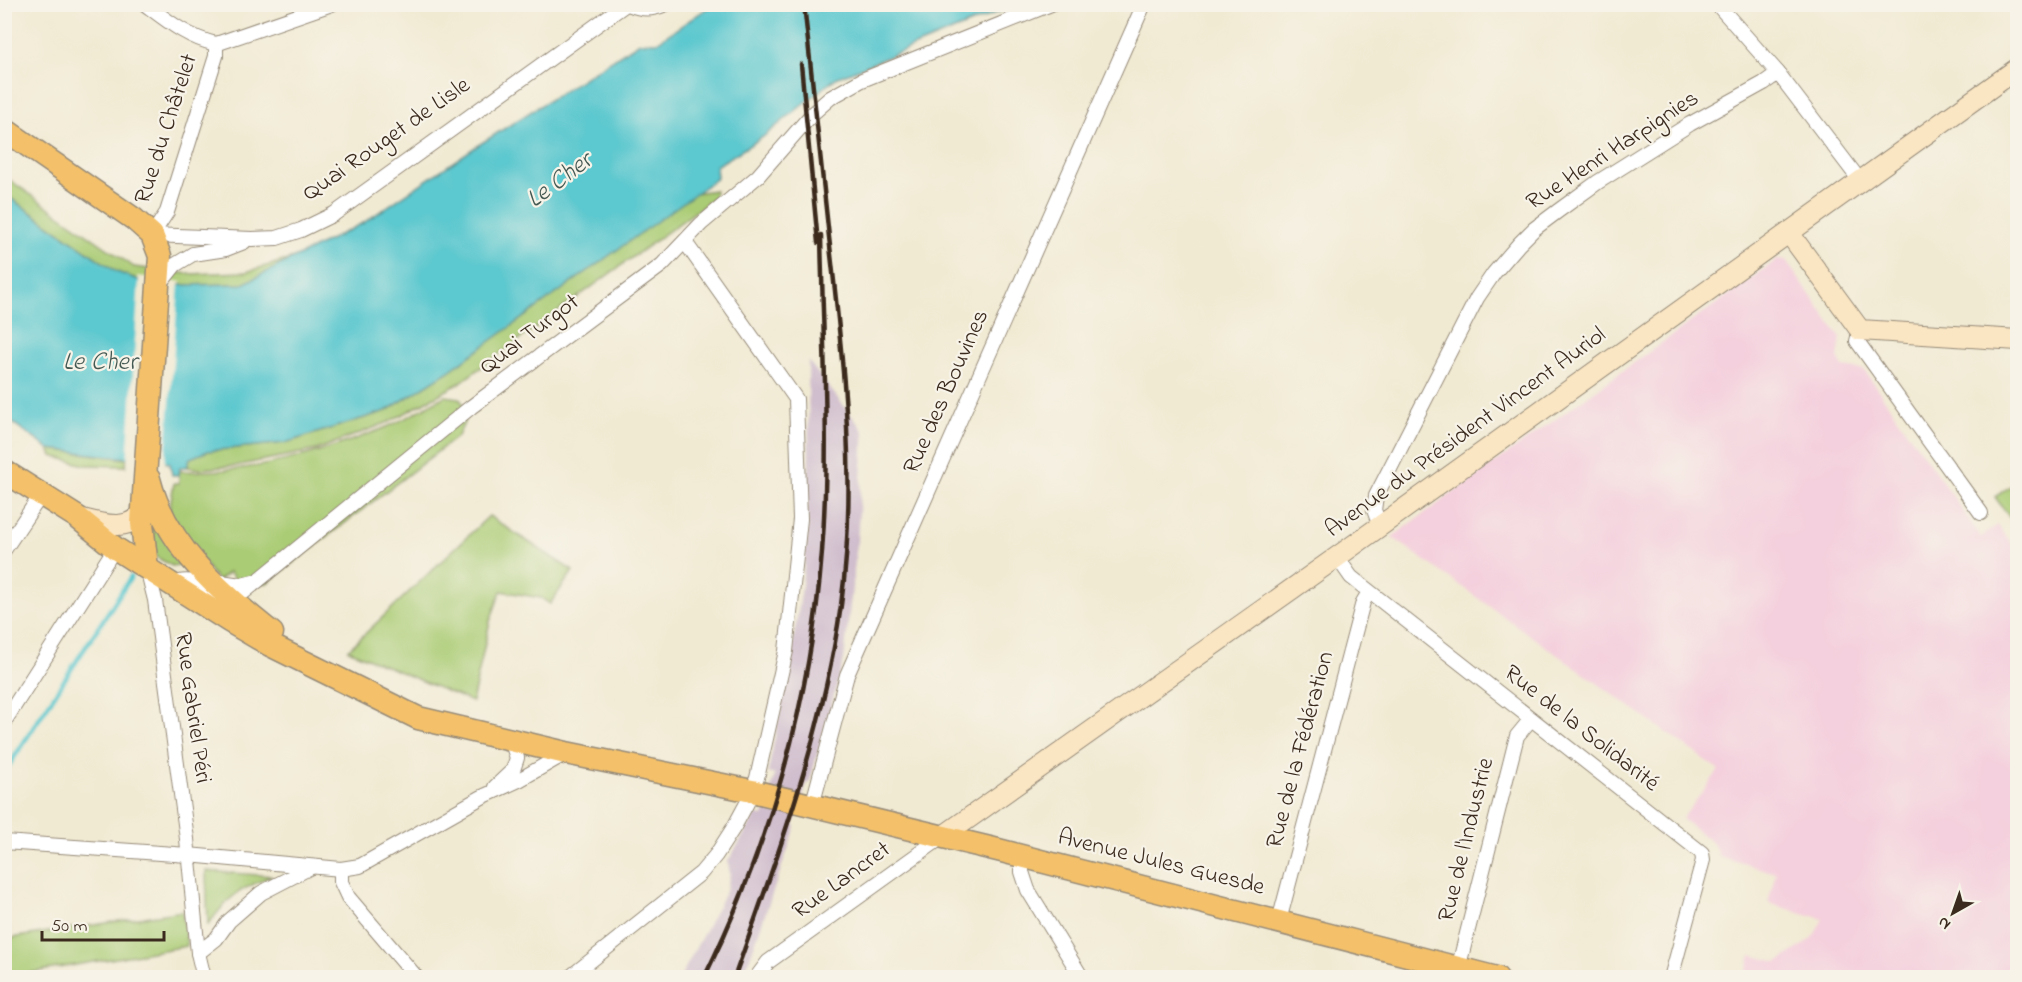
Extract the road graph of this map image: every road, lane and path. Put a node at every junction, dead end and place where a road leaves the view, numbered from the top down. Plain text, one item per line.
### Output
1 (145, 4) edge
2 (332, 4) edge
3 (627, 4) edge
4 (666, 4) edge
5 (1051, 4) edge
6 (1144, 4) edge
7 (1717, 4) edge
8 (216, 44) junction
9 (2018, 68) edge
10 (1778, 73) junction
11 (4, 129) edge
12 (1861, 182) junction
13 (1789, 233) junction
14 (152, 235) junction
15 (252, 240) junction
16 (685, 242) junction
17 (167, 264) junction
18 (1860, 330) junction
19 (2018, 340) edge
20 (4, 471) edge
21 (148, 481) junction
22 (41, 495) junction
23 (1982, 513) dead end
24 (76, 517) junction
25 (136, 518) junction
26 (1380, 526) junction
27 (115, 548) junction
28 (4, 550) edge
29 (1337, 557) junction
30 (147, 568) junction
31 (212, 580) junction
32 (260, 581) junction
33 (172, 584) junction
34 (1369, 592) junction
35 (155, 600) junction
36 (233, 601) junction
37 (252, 617) junction
38 (313, 666) junction
39 (1531, 719) junction
40 (4, 722) edge
41 (505, 738) junction
42 (566, 753) junction
43 (752, 791) junction
44 (482, 797) junction
45 (812, 806) junction
46 (942, 837) junction
47 (4, 842) edge
48 (188, 855) junction
49 (1022, 856) junction
50 (312, 867) junction
51 (341, 869) junction
52 (1279, 921) junction
53 (198, 953) junction
54 (1457, 972) edge
55 (759, 976) edge
56 (204, 978) edge
57 (417, 978) edge
58 (568, 978) edge
59 (1082, 978) edge
60 (1497, 978) edge
61 (1671, 978) edge

1 - 8 street, Rue du Châtelet
2 - 8 street
3 - 4 street
3 - 15 street, Quai Rouget de Lisle
5 - 16 street, Quai Turgot
6 - 45 street, Rue des Bouvines
7 - 10 street
8 - 14 street, Rue du Châtelet
9 - 12 main road, Avenue du Président Vincent Auriol
10 - 12 street
10 - 26 street, Rue Henri Harpignies
11 - 14 main road
12 - 13 main road, Avenue du Président Vincent Auriol
13 - 18 main road
13 - 26 main road, Avenue du Président Vincent Auriol
14 - 15 street, Quai Rouget de Lisle
14 - 17 main road
15 - 17 street
16 - 32 street, Quai Turgot
16 - 43 street
17 - 21 main road
18 - 19 main road
18 - 23 street
20 - 22 main road
21 - 25 main road
21 - 31 main road
22 - 24 main road
22 - 28 street
24 - 25 main road
24 - 27 main road
25 - 27 main road
25 - 30 main road
26 - 29 main road, Avenue du Président Vincent Auriol
27 - 30 main road
27 - 40 street
29 - 34 street, Rue de la Solidarité
29 - 46 main road, Avenue du Président Vincent Auriol
30 - 33 main road
30 - 35 street, Rue Gabriel Péri
31 - 32 street
31 - 36 main road
32 - 36 street, Quai Turgot
33 - 35 street
33 - 37 street
33 - 38 main road
34 - 39 street, Rue de la Solidarité
34 - 52 street, Rue de la Fédération
35 - 48 street, Rue Gabriel Péri
36 - 37 main road
37 - 38 main road
38 - 41 main road, Avenue Jules Guesde
39 - 54 street, Rue de l'Industrie
39 - 61 street, Rue de la Solidarité
41 - 42 main road, Avenue Jules Guesde
41 - 44 street
42 - 43 main road, Avenue Jules Guesde
42 - 44 street
43 - 45 main road, Avenue Jules Guesde
43 - 58 street
44 - 51 street
45 - 46 main road, Avenue Jules Guesde
46 - 49 main road, Avenue Jules Guesde
46 - 55 street, Rue Lancret
47 - 48 street
48 - 50 street
48 - 53 street, Rue Gabriel Péri
49 - 52 main road, Avenue Jules Guesde
49 - 59 street
50 - 51 street
50 - 53 street
51 - 57 street
52 - 54 main road, Avenue Jules Guesde
53 - 56 street, Rue Gabriel Péri
54 - 60 main road, Avenue Jules Guesde

